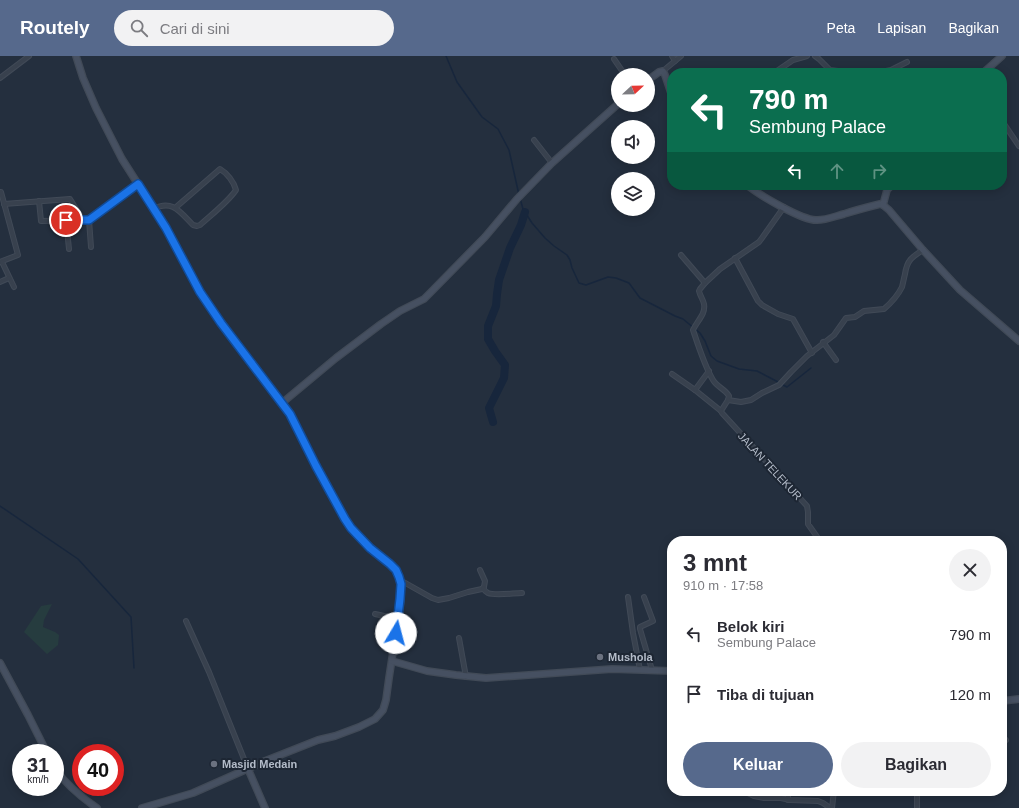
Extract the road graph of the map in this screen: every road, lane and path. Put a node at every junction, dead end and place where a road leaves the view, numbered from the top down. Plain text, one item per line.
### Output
1 (29, 56) edge
2 (76, 56) edge
3 (672, 56) edge
4 (681, 56) edge
5 (806, 56) edge
6 (815, 56) edge
7 (1002, 56) edge
8 (614, 59) dead end
9 (675, 61) junction
10 (906, 62) dead end
11 (620, 68) edge
12 (781, 68) edge
13 (828, 68) edge
14 (895, 68) edge
15 (988, 68) edge
16 (663, 71) junction
17 (655, 75) edge
18 (0, 78) edge
19 (667, 81) edge
20 (611, 110) edge
21 (1007, 128) edge
22 (534, 140) dead end
23 (1019, 146) edge
24 (552, 163) junction
25 (138, 184) junction
26 (753, 190) edge
27 (887, 190) edge
28 (0, 192) edge
29 (39, 201) junction
30 (4, 204) junction
31 (883, 205) junction
32 (784, 207) junction
33 (175, 208) junction
34 (153, 209) junction
35 (66, 220) junction
36 (83, 220) junction
37 (89, 220) junction
38 (90, 247) dead end
39 (68, 248) dead end
40 (923, 250) junction
41 (681, 255) dead end
42 (735, 258) junction
43 (1, 262) edge
44 (9, 278) junction
45 (0, 282) edge
46 (705, 283) junction
47 (14, 287) dead end
48 (1019, 341) edge
49 (824, 342) junction
50 (812, 352) junction
51 (836, 360) dead end
52 (709, 372) junction
53 (672, 374) dead end
54 (695, 390) junction
55 (728, 400) junction
56 (282, 403) junction
57 (721, 411) junction
58 (816, 536) edge
59 (480, 570) dead end
60 (400, 580) junction
61 (483, 588) junction
62 (522, 593) dead end
63 (628, 597) dead end
64 (644, 597) dead end
65 (375, 614) dead end
66 (398, 619) junction
67 (186, 621) dead end
68 (459, 638) dead end
69 (392, 661) junction
70 (0, 663) edge
71 (640, 670) junction
72 (652, 670) junction
73 (667, 670) edge
74 (466, 677) junction
75 (1019, 699) edge
76 (1007, 700) edge
77 (43, 744) edge
78 (248, 769) junction
79 (64, 779) edge
80 (755, 796) edge
81 (788, 796) edge
82 (833, 796) edge
83 (917, 796) edge
84 (788, 800) junction
85 (97, 808) edge
86 (142, 808) edge
87 (265, 808) edge
88 (831, 808) edge
89 (917, 808) edge

1 - 18 street
2 - 25 street
3 - 9 street
4 - 9 street
5 - 12 street
6 - 13 street
7 - 15 street
8 - 11 street
9 - 16 street
10 - 14 street
16 - 17 street
16 - 19 street
20 - 24 street
21 - 23 street
22 - 24 street
24 - 56 street
25 - 34 street
25 - 37 street
26 - 32 street
27 - 31 street
28 - 30 street
29 - 30 street
29 - 35 street
29 - 36 street
30 - 43 street
31 - 32 street
31 - 40 street
32 - 42 street
33 - 33 street
33 - 34 street
34 - 56 street
35 - 36 street
35 - 39 street
36 - 37 street
37 - 38 street
40 - 48 street
40 - 49 street
41 - 46 street
42 - 46 street
42 - 50 street
43 - 44 street
44 - 45 street
44 - 47 street
46 - 52 street
49 - 50 street
49 - 51 street
50 - 55 street
52 - 54 street
52 - 55 street
53 - 54 street, JALAN TELEKUR
54 - 57 street, JALAN TELEKUR
55 - 57 street
56 - 60 street
57 - 58 street, JALAN TELEKUR
59 - 61 street
60 - 61 street
60 - 66 street
61 - 62 street
63 - 71 street
64 - 72 street
65 - 66 street
66 - 69 street
67 - 78 street
68 - 74 street
69 - 74 street
69 - 78 street
70 - 77 street
71 - 72 street
71 - 74 street
72 - 73 street
75 - 76 street
78 - 86 street
78 - 87 street
79 - 85 street
80 - 84 street
81 - 84 street
82 - 88 street
83 - 89 street
84 - 88 street

